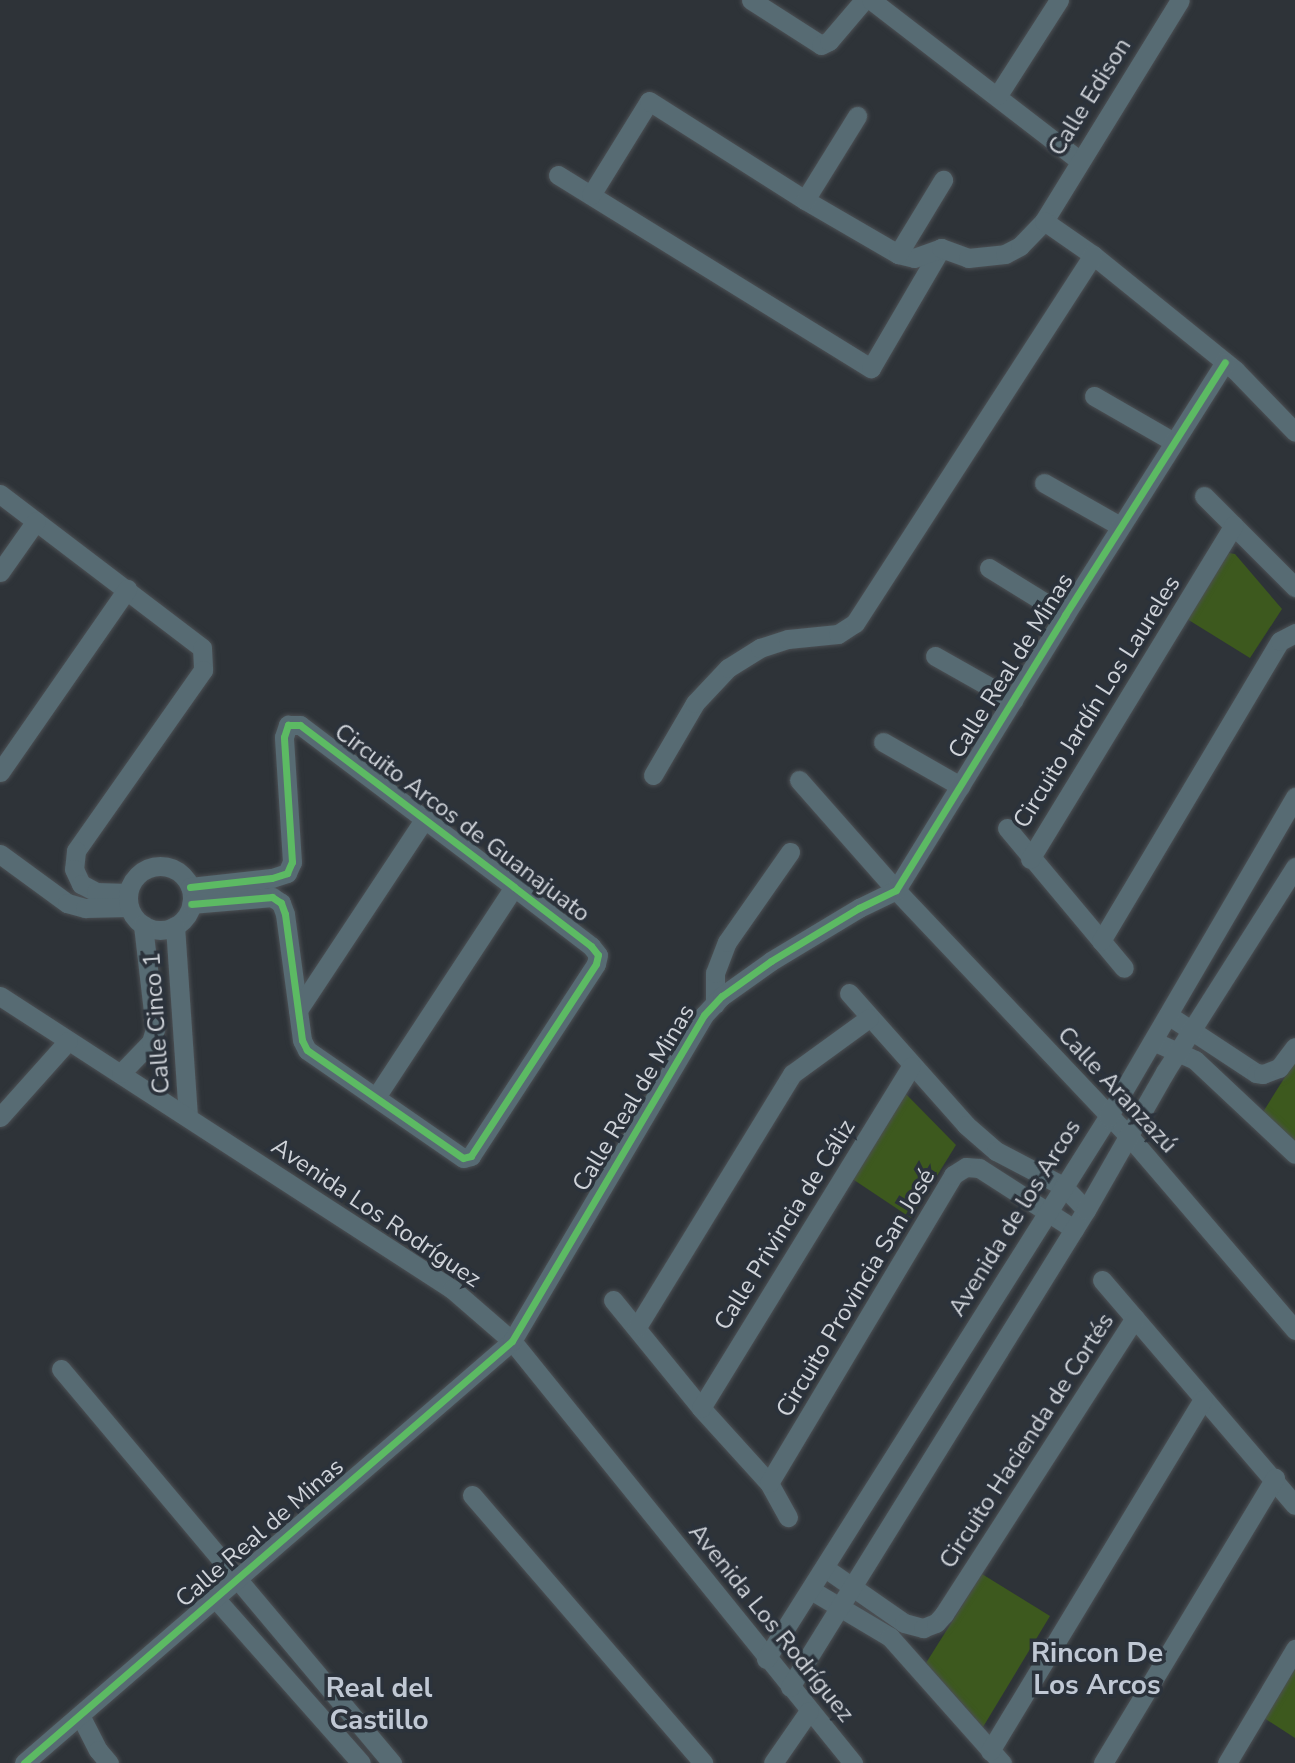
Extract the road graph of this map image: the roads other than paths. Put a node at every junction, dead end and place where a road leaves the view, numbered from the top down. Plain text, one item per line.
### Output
1 (751, 0) edge
2 (864, 0) edge
3 (871, 0) edge
4 (1059, 0) edge
5 (1180, 0) edge
6 (998, 95) junction
7 (857, 117) dead end
8 (1079, 160) junction
9 (558, 174) dead end
10 (943, 180) dead end
11 (592, 195) junction
12 (805, 200) junction
13 (1044, 221) junction
14 (942, 248) junction
15 (898, 254) junction
16 (1093, 255) junction
17 (1225, 362) junction
18 (1094, 396) dead end
19 (1295, 432) edge
20 (1174, 442) junction
21 (1044, 483) dead end
22 (0, 494) edge
23 (1205, 496) dead end
24 (36, 521) junction
25 (1234, 525) junction
26 (1120, 526) junction
27 (989, 568) dead end
28 (0, 572) edge
29 (1295, 587) edge
30 (127, 589) junction
31 (1065, 614) junction
32 (1295, 633) edge
33 (935, 656) dead end
34 (1013, 700) junction
35 (883, 742) dead end
36 (0, 772) edge
37 (653, 775) dead end
38 (799, 780) dead end
39 (960, 786) junction
40 (1295, 797) edge
41 (425, 818) junction
42 (1007, 828) dead end
43 (790, 852) dead end
44 (0, 854) edge
45 (1030, 859) junction
46 (1295, 867) edge
47 (514, 887) junction
48 (896, 890) junction
49 (191, 896) junction
50 (129, 900) junction
51 (143, 925) junction
52 (175, 926) junction
53 (1101, 941) junction
54 (1124, 968) dead end
55 (849, 993) dead end
56 (0, 996) edge
57 (715, 1004) junction
58 (298, 1010) junction
59 (1168, 1014) junction
60 (869, 1018) junction
61 (1194, 1030) junction
62 (68, 1041) junction
63 (1153, 1041) junction
64 (1295, 1047) edge
65 (1180, 1053) junction
66 (911, 1066) junction
67 (121, 1073) junction
68 (7, 1096) edge
69 (376, 1097) junction
70 (0, 1117) edge
71 (188, 1117) junction
72 (1108, 1117) junction
73 (1128, 1135) junction
74 (1295, 1154) edge
75 (1063, 1186) junction
76 (1086, 1210) junction
77 (1048, 1212) junction
78 (1074, 1229) junction
79 (1102, 1280) dead end
80 (613, 1300) dead end
81 (1135, 1318) junction
82 (637, 1327) junction
83 (1295, 1330) edge
84 (512, 1341) junction
85 (61, 1369) dead end
86 (1203, 1399) junction
87 (701, 1408) junction
88 (1275, 1478) junction
89 (769, 1483) junction
90 (472, 1494) dead end
91 (1295, 1505) edge
92 (788, 1517) dead end
93 (825, 1568) junction
94 (237, 1579) junction
95 (852, 1586) junction
96 (811, 1590) junction
97 (215, 1598) junction
98 (840, 1606) junction
99 (1295, 1649) edge
100 (766, 1658) junction
101 (790, 1687) junction
102 (809, 1711) junction
103 (80, 1715) junction
104 (996, 1757) edge
105 (24, 1763) edge
106 (108, 1763) edge
107 (361, 1763) edge
108 (392, 1763) edge
109 (703, 1763) edge
110 (773, 1763) edge
111 (853, 1763) edge
112 (1102, 1763) edge
113 (1227, 1763) edge

1 - 2 street
3 - 6 street
4 - 6 street
5 - 8 street, Calle Edison
6 - 8 street
7 - 12 street
8 - 13 street, Calle Edison
9 - 11 street
10 - 15 street
11 - 12 street
11 - 14 street
12 - 15 street
13 - 14 street, Calle Edison
13 - 16 street
14 - 15 street
16 - 17 street
16 - 37 street
17 - 19 street
17 - 20 street, Calle Real de Minas
18 - 20 street
20 - 26 street, Calle Real de Minas
21 - 26 street
22 - 24 street
23 - 25 street
24 - 28 street
24 - 30 street
25 - 29 street
25 - 45 street, Circuito Jardín Los Laureles
26 - 31 street, Calle Real de Minas
27 - 31 street
30 - 36 street
30 - 50 street
31 - 34 street, Calle Real de Minas
32 - 53 street
33 - 34 street
34 - 39 street, Calle Real de Minas
35 - 39 street
38 - 48 street, Calle Aranzazú
39 - 48 street, Calle Real de Minas
40 - 59 street, Avenida de los Arcos
41 - 47 street, Circuito Arcos de Guanajuato
41 - 49 street, Circuito Arcos de Guanajuato
41 - 58 street
42 - 45 street
43 - 57 street
44 - 50 street
45 - 53 street, Circuito Jardín Los Laureles
46 - 61 street
47 - 69 street
47 - 69 street, Circuito Arcos de Guanajuato
48 - 57 street, Calle Real de Minas
48 - 72 street, Calle Aranzazú
49 - 50 street
49 - 52 street
49 - 58 street, Circuito Arcos de Guanajuato
50 - 51 street
51 - 52 street
51 - 67 street
52 - 71 street, Calle Cinco 1
53 - 54 street, Circuito Jardín Los Laureles
55 - 60 street
56 - 62 street, Avenida Los Rodríguez
57 - 84 street, Calle Real de Minas
58 - 69 street, Circuito Arcos de Guanajuato
59 - 61 street
59 - 63 street, Avenida de los Arcos
60 - 66 street
60 - 82 street
61 - 64 street
61 - 65 street
62 - 67 street, Avenida Los Rodríguez
62 - 68 street
63 - 65 street
63 - 72 street, Avenida de los Arcos
65 - 73 street
65 - 74 street
66 - 75 street
66 - 87 street, Calle Privincia de Cáliz
67 - 71 street, Avenida Los Rodríguez
68 - 70 street
71 - 84 street, Avenida Los Rodríguez
72 - 73 street, Calle Aranzazú
72 - 75 street, Avenida de los Arcos
73 - 76 street
73 - 83 street, Calle Aranzazú
75 - 76 street
75 - 77 street, Avenida de los Arcos
76 - 78 street
77 - 78 street, Circuito Provincia San José
77 - 89 street, Circuito Provincia San José
77 - 93 street, Avenida de los Arcos
78 - 95 street
79 - 81 street
80 - 82 street
81 - 86 street, Circuito Hacienda de Cortés
81 - 95 street, Circuito Hacienda de Cortés
82 - 87 street
84 - 94 street, Calle Real de Minas
84 - 100 street, Avenida Los Rodríguez
85 - 94 street
86 - 88 street, Circuito Hacienda de Cortés
86 - 104 street
87 - 89 street
88 - 91 street, Circuito Hacienda de Cortés
88 - 112 street
89 - 92 street
90 - 109 street
93 - 95 street, Circuito Hacienda de Cortés
93 - 96 street, Avenida de los Arcos
94 - 97 street, Calle Real de Minas
94 - 108 street
95 - 98 street
96 - 98 street
96 - 100 street, Avenida de los Arcos
97 - 103 street, Calle Real de Minas
97 - 107 street
98 - 101 street
98 - 104 street
99 - 113 street
100 - 101 street, Avenida Los Rodríguez
101 - 102 street, Avenida Los Rodríguez
102 - 110 street
102 - 111 street, Avenida Los Rodríguez
103 - 105 street, Calle Real de Minas
103 - 106 street

